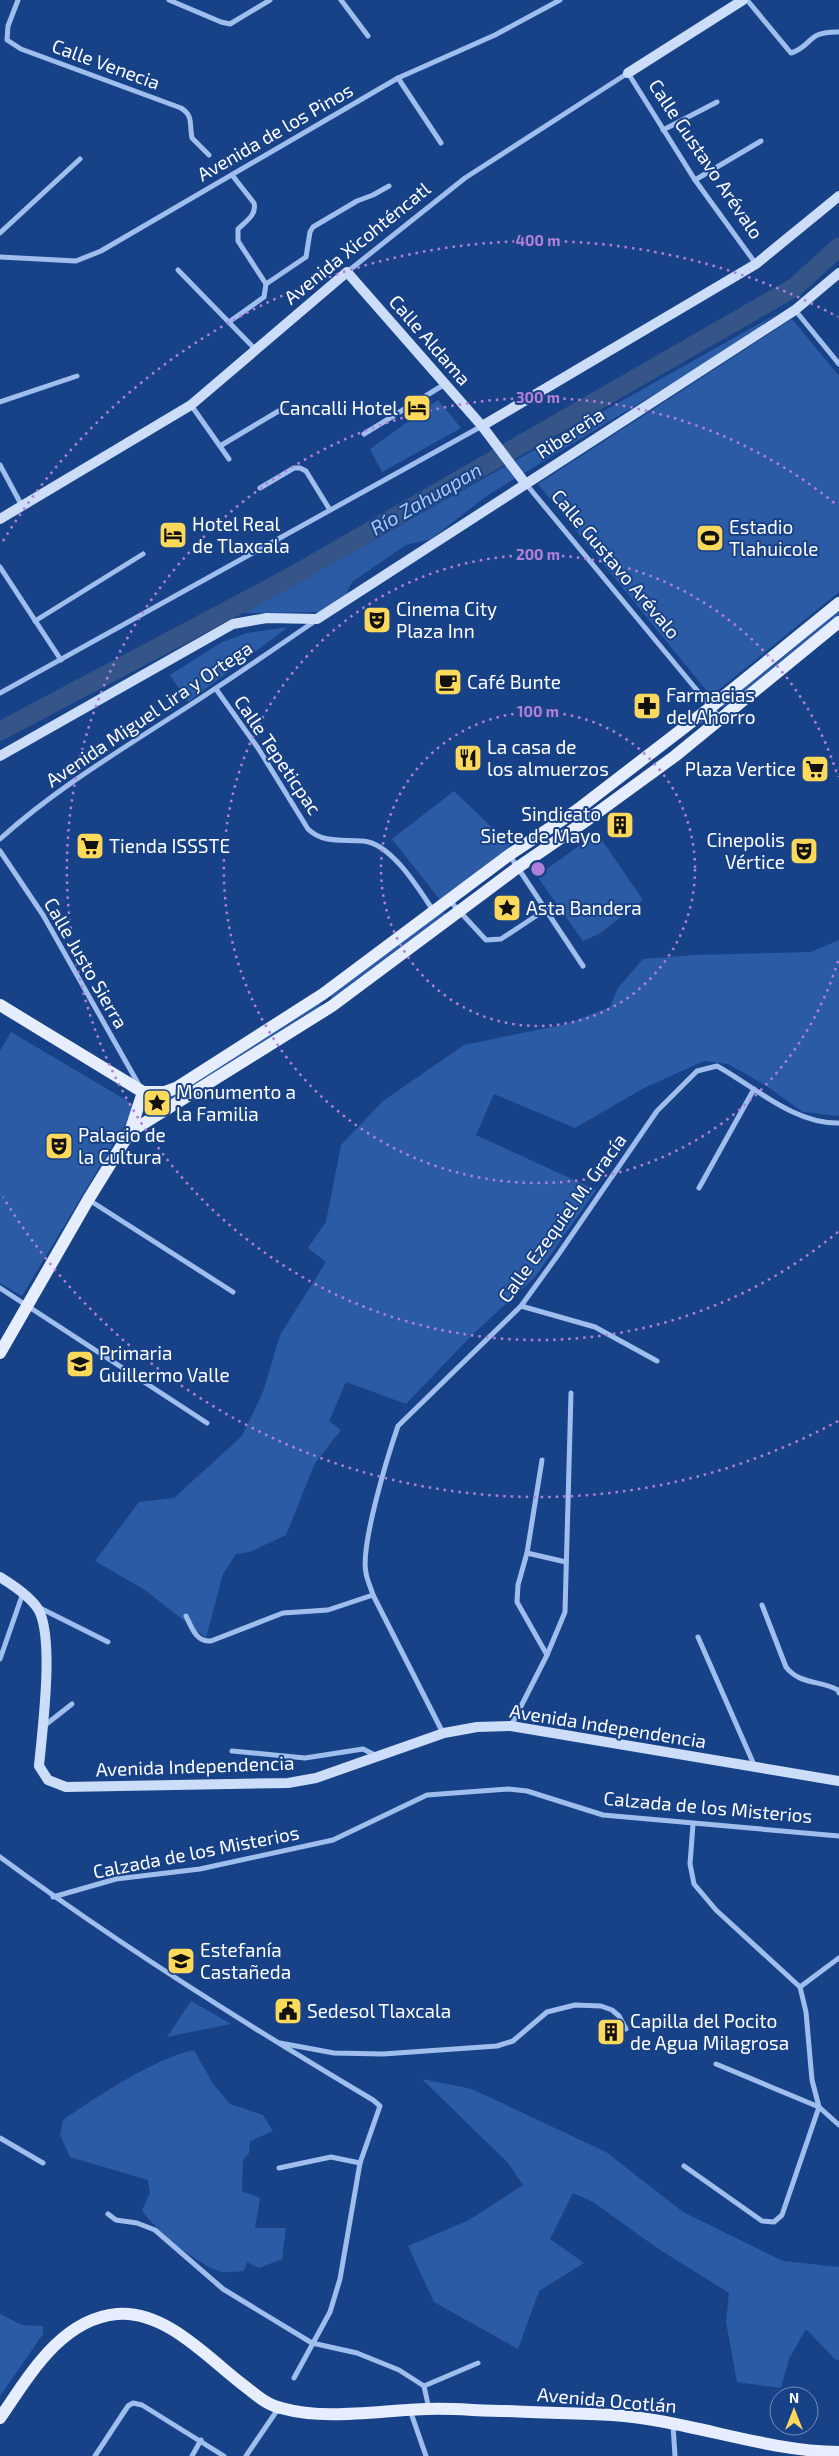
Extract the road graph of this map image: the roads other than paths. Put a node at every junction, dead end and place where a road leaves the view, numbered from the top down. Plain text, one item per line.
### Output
1 (18, 0) edge
2 (169, 0) edge
3 (270, 0) edge
4 (341, 0) edge
5 (560, 0) edge
6 (743, 0) edge
7 (747, 0) edge
8 (839, 32) edge
9 (368, 36) dead end
10 (628, 73) junction
11 (398, 78) junction
12 (717, 102) dead end
13 (663, 130) junction
14 (761, 141) dead end
15 (441, 143) dead end
16 (209, 155) dead end
17 (80, 159) dead end
18 (232, 175) junction
19 (695, 180) junction
20 (389, 186) dead end
21 (839, 196) edge
22 (0, 233) edge
23 (0, 257) edge
24 (756, 264) junction
25 (178, 270) dead end
26 (347, 272) junction
27 (839, 273) edge
28 (266, 284) junction
29 (795, 310) junction
30 (229, 322) junction
31 (256, 350) junction
32 (839, 364) edge
33 (76, 376) dead end
34 (445, 384) junction
35 (0, 402) edge
36 (191, 405) junction
37 (282, 409) dead end
38 (484, 428) junction
39 (364, 434) dead end
40 (220, 446) junction
41 (229, 459) dead end
42 (0, 465) edge
43 (525, 483) junction
44 (260, 488) dead end
45 (23, 507) junction
46 (330, 510) junction
47 (0, 520) edge
48 (143, 554) dead end
49 (0, 567) edge
50 (839, 603) edge
51 (317, 619) junction
52 (35, 621) junction
53 (839, 622) edge
54 (61, 660) junction
55 (216, 689) junction
56 (0, 693) edge
57 (711, 707) junction
58 (720, 718) junction
59 (0, 756) edge
60 (0, 839) edge
61 (0, 851) edge
62 (509, 855) junction
63 (517, 868) junction
64 (449, 900) junction
65 (545, 910) junction
66 (458, 911) junction
67 (434, 912) junction
68 (583, 966) dead end
69 (323, 994) junction
70 (0, 1005) edge
71 (332, 1006) junction
72 (754, 1089) junction
73 (143, 1092) junction
74 (839, 1123) edge
75 (130, 1132) junction
76 (699, 1188) dead end
77 (88, 1200) junction
78 (0, 1288) edge
79 (233, 1292) dead end
80 (28, 1306) junction
81 (521, 1306) junction
82 (0, 1353) edge
83 (657, 1361) dead end
84 (571, 1393) dead end
85 (207, 1423) dead end
86 (542, 1460) dead end
87 (527, 1553) junction
88 (566, 1562) junction
89 (0, 1577) edge
90 (23, 1593) junction
91 (373, 1595) junction
92 (762, 1605) dead end
93 (37, 1606) junction
94 (186, 1616) dead end
95 (698, 1637) dead end
96 (108, 1642) dead end
97 (547, 1655) junction
98 (0, 1659) edge
99 (839, 1693) edge
100 (72, 1704) dead end
101 (511, 1726) junction
102 (42, 1728) junction
103 (444, 1733) junction
104 (232, 1751) dead end
105 (378, 1756) junction
106 (756, 1768) junction
107 (839, 1781) edge
108 (693, 1824) junction
109 (839, 1836) edge
110 (0, 1857) edge
111 (53, 1897) junction
112 (839, 1958) edge
113 (800, 1987) junction
114 (626, 2029) dead end
115 (277, 2042) junction
116 (716, 2064) dead end
117 (819, 2107) junction
118 (839, 2125) edge
119 (0, 2138) edge
120 (360, 2162) junction
121 (43, 2163) dead end
122 (684, 2166) dead end
123 (279, 2168) dead end
124 (108, 2214) dead end
125 (312, 2343) junction
126 (478, 2363) dead end
127 (294, 2378) dead end
128 (424, 2386) junction
129 (279, 2408) junction
130 (429, 2409) junction
131 (410, 2410) junction
132 (0, 2418) edge
133 (673, 2422) junction
134 (201, 2440) junction
135 (791, 2452) edge
136 (838, 2454) edge
137 (95, 2456) edge
138 (192, 2456) edge
139 (224, 2456) edge
140 (246, 2456) edge
141 (426, 2456) edge
142 (675, 2456) edge

1 - 16 street, Calle Venecia
2 - 3 street
4 - 9 street
5 - 11 street, Avenida de los Pinos
6 - 10 street, Avenida Xicohténcatl
7 - 8 street
10 - 13 street, Calle Gustavo Arévalo
10 - 26 street, Avenida Xicohténcatl
11 - 15 street
11 - 18 street, Avenida de los Pinos
12 - 13 street
13 - 19 street, Calle Gustavo Arévalo
14 - 19 street
17 - 22 street
18 - 23 street, Avenida de los Pinos
18 - 28 street
19 - 24 street, Calle Gustavo Arévalo
20 - 28 street
21 - 24 street
24 - 38 street
25 - 30 street
26 - 31 street, Avenida Xicohténcatl
26 - 34 street, Calle Aldama
27 - 29 street, Ribereña
28 - 30 street
29 - 32 street
29 - 43 street, Ribereña
30 - 31 street
31 - 36 street, Avenida Xicohténcatl
33 - 35 street
34 - 38 street, Calle Aldama
34 - 39 street
36 - 40 street
36 - 45 street, Avenida Xicohténcatl
37 - 40 street
38 - 43 street, Calle Gustavo Arévalo
38 - 46 street
40 - 41 street
42 - 45 street
43 - 51 street, Ribereña
43 - 57 street, Calle Gustavo Arévalo
44 - 46 street
45 - 47 street, Avenida Xicohténcatl
46 - 54 street
48 - 52 street
49 - 52 street
50 - 57 main road
51 - 55 street, Avenida Miguel Lira y Ortega
51 - 59 street
52 - 54 street
53 - 58 main road
54 - 56 street
55 - 60 street, Avenida Miguel Lira y Ortega
55 - 67 street, Calle Tepeticpac
57 - 58 street, Calle Gustavo Arévalo
57 - 62 main road
58 - 63 main road
61 - 73 street, Calle Justo Sierra
62 - 63 street
62 - 64 main road
63 - 65 street
63 - 66 main road
64 - 66 street
64 - 67 main road
65 - 66 street
65 - 68 street
66 - 71 main road
67 - 69 main road
69 - 71 main road
69 - 73 main road
70 - 73 main road
71 - 75 main road
72 - 74 street, Calle Ezequiel M. Gracía
72 - 76 street
72 - 81 street, Calle Ezequiel M. Gracía
73 - 75 main road
75 - 77 main road
77 - 79 street
77 - 80 main road
78 - 80 street
80 - 82 main road
80 - 85 street
81 - 83 street
81 - 91 street, Calle Ezequiel M. Gracía
84 - 88 street
86 - 87 street
87 - 88 street
87 - 97 street
88 - 97 street
89 - 90 street
90 - 93 street
90 - 98 street
91 - 94 street
91 - 103 street, Calle Ezequiel M. Gracía
92 - 99 street
93 - 96 street
93 - 102 street, Avenida Independencia
95 - 106 street
97 - 101 street
100 - 102 street
101 - 103 street, Avenida Independencia
101 - 106 street, Avenida Independencia
102 - 105 street, Avenida Independencia
103 - 105 street, Avenida Independencia
104 - 105 street
106 - 107 street, Avenida Independencia
108 - 109 street, Calzada de los Misterios
108 - 111 street, Calzada de los Misterios
108 - 113 street
110 - 111 street
111 - 115 street
112 - 113 street
113 - 117 street
114 - 115 street
115 - 120 street
116 - 117 street
117 - 118 street
117 - 122 street
119 - 121 street
120 - 123 street
120 - 125 street
124 - 125 street
125 - 127 street
125 - 128 street
126 - 128 street
128 - 130 street
129 - 131 main road, Avenida Ocotlán
129 - 132 main road
129 - 140 street
130 - 131 main road, Avenida Ocotlán
130 - 133 main road, Avenida Ocotlán
131 - 141 street
133 - 135 main road, Avenida Ocotlán
133 - 142 street
134 - 137 street
134 - 138 street
134 - 139 street
135 - 136 main road, Avenida Ocotlán

